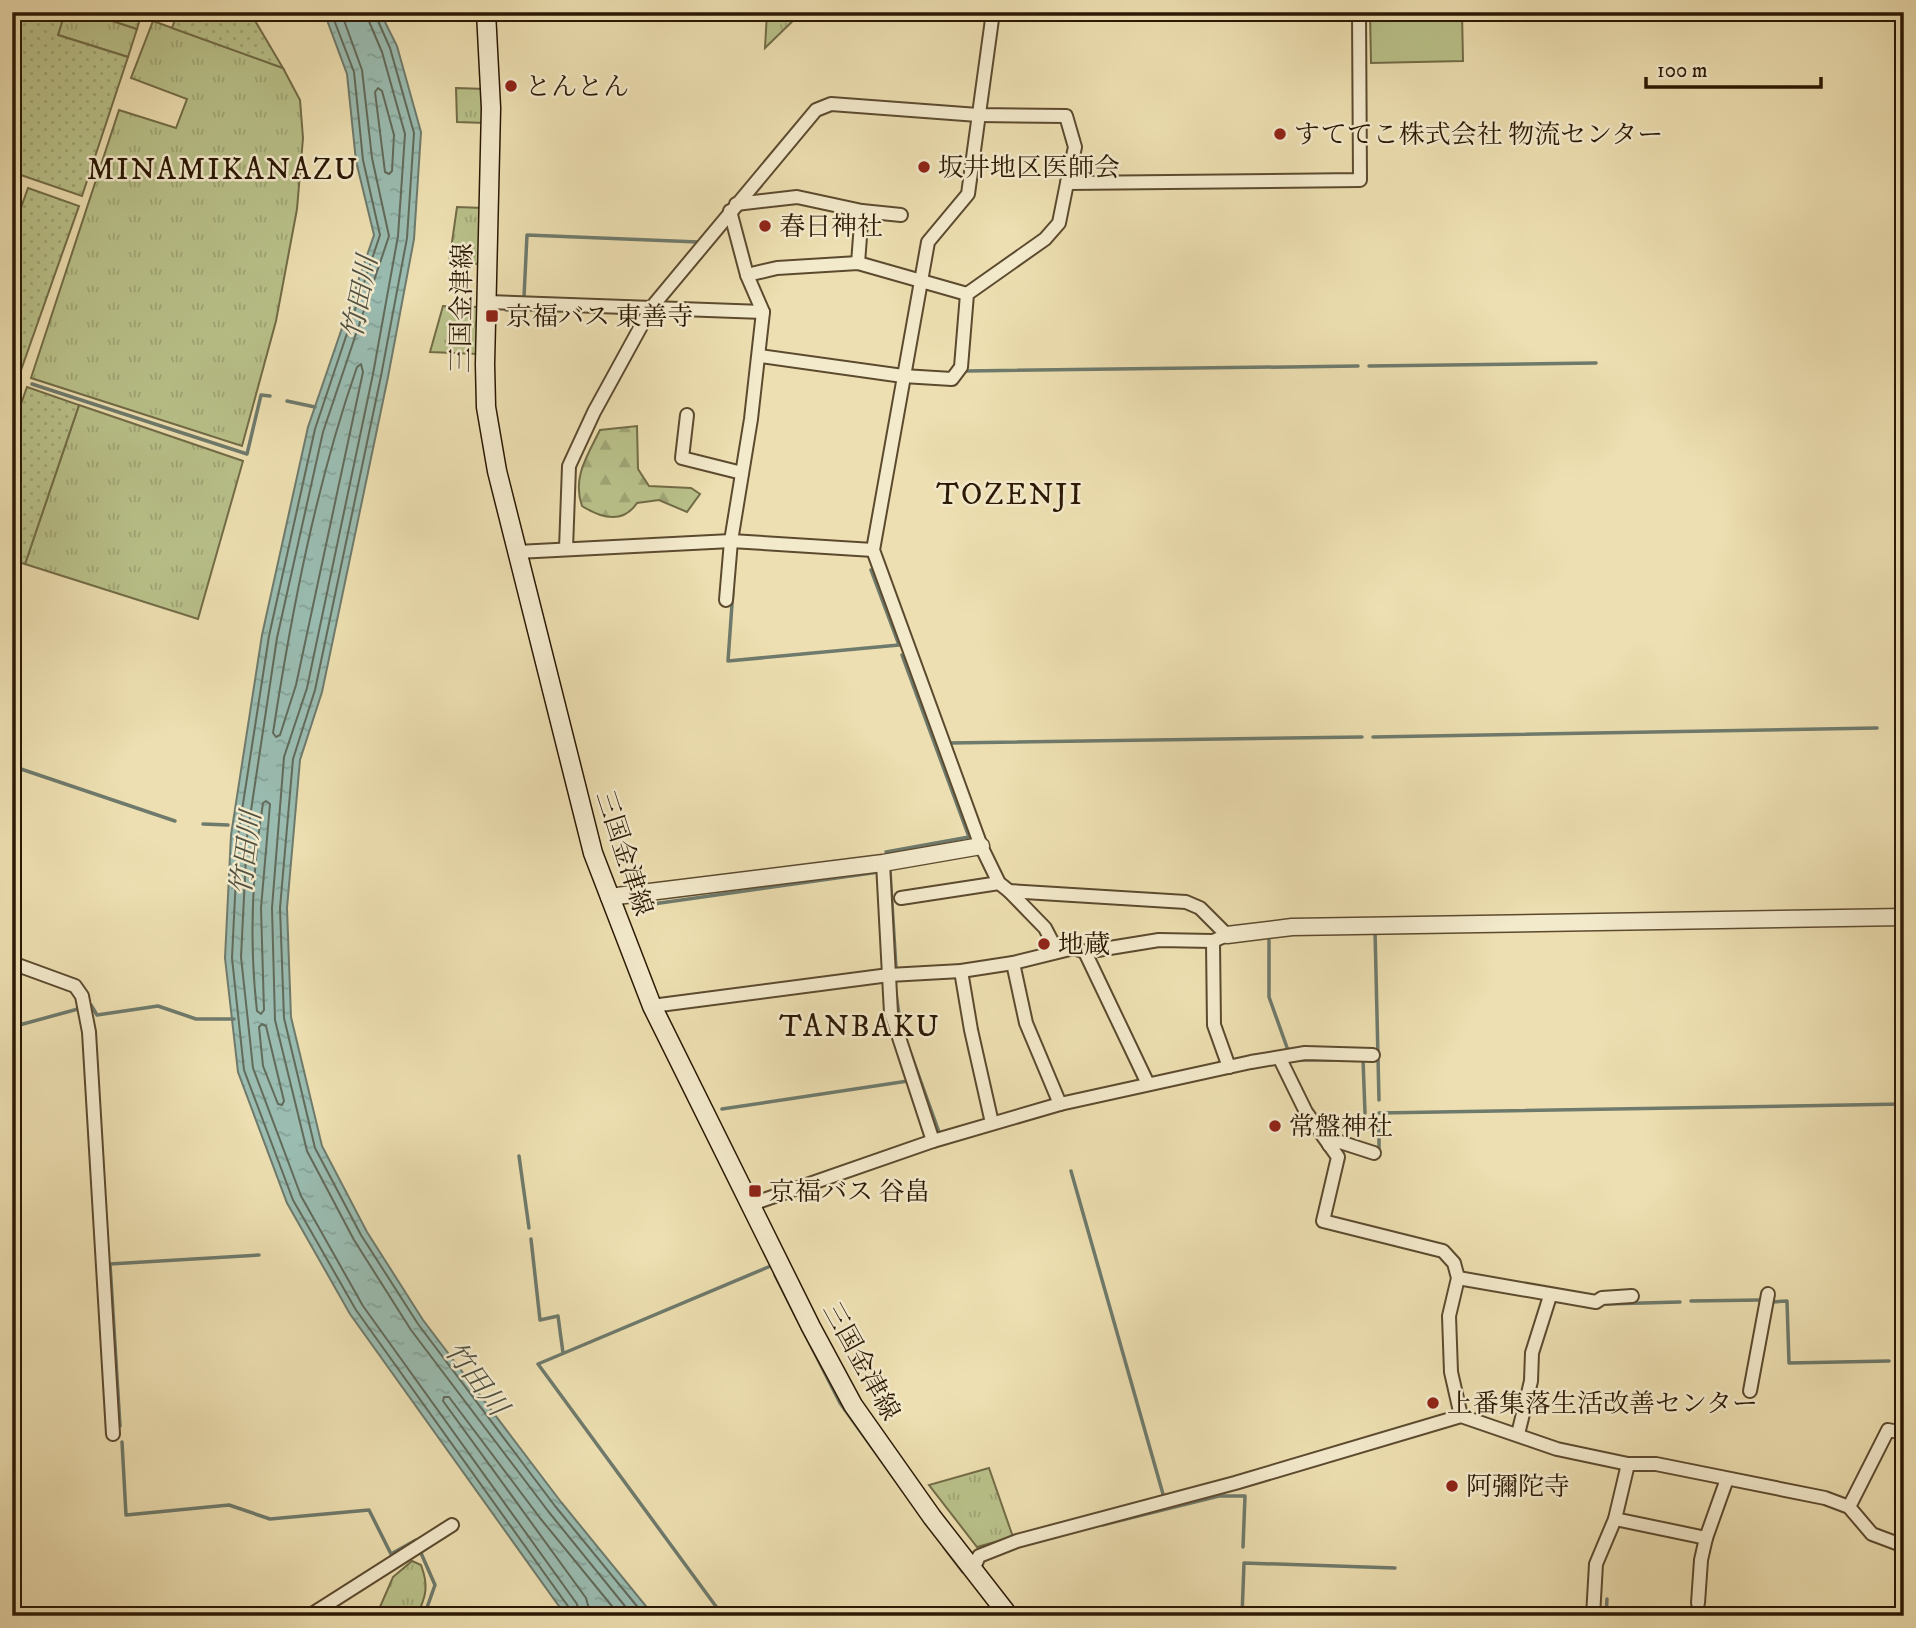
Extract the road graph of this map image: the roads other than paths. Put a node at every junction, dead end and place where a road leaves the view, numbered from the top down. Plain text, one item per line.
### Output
1 (486, 12) edge
2 (993, 12) edge
3 (1359, 12) edge
4 (978, 115) junction
5 (1068, 183) junction
6 (733, 208) junction
7 (862, 211) junction
8 (901, 215) dead end
9 (858, 263) junction
10 (747, 275) junction
11 (920, 282) junction
12 (967, 294) junction
13 (487, 302) junction
14 (651, 308) junction
15 (763, 312) junction
16 (760, 356) junction
17 (903, 376) junction
18 (687, 415) dead end
19 (742, 473) junction
20 (731, 541) junction
21 (566, 549) junction
22 (873, 550) junction
23 (517, 552) junction
24 (726, 600) dead end
25 (981, 846) junction
26 (883, 863) junction
27 (1004, 887) junction
28 (609, 897) junction
29 (901, 898) dead end
30 (1904, 916) edge
31 (1220, 938) junction
32 (1057, 951) junction
33 (1085, 952) junction
34 (1013, 963) junction
35 (12, 964) edge
36 (961, 971) junction
37 (889, 975) junction
38 (652, 1006) junction
39 (1373, 1055) dead end
40 (1280, 1059) junction
41 (1229, 1067) junction
42 (1148, 1084) junction
43 (1060, 1104) junction
44 (992, 1123) junction
45 (933, 1141) junction
46 (1329, 1144) junction
47 (1374, 1153) dead end
48 (752, 1204) junction
49 (1458, 1278) junction
50 (1768, 1294) dead end
51 (1550, 1296) junction
52 (1632, 1296) dead end
53 (1750, 1391) dead end
54 (1461, 1416) junction
55 (1904, 1433) edge
56 (113, 1434) dead end
57 (1518, 1434) junction
58 (1628, 1464) junction
59 (1727, 1479) junction
60 (1849, 1507) junction
61 (1615, 1519) junction
62 (452, 1525) dead end
63 (1706, 1538) junction
64 (1904, 1546) edge
65 (973, 1570) junction
66 (1699, 1603) dead end
67 (309, 1616) edge
68 (1009, 1616) edge
69 (1593, 1616) edge

1 - 13 main road, 三国金津線
2 - 4 street
3 - 5 street
4 - 5 street
4 - 6 street
4 - 11 street
5 - 12 street
6 - 7 street
6 - 10 street
6 - 14 street
7 - 8 street
7 - 9 street
9 - 10 street
9 - 11 street
10 - 15 street
11 - 12 street
11 - 17 street
12 - 17 street
13 - 14 street
13 - 23 main road, 三国金津線
14 - 15 street
14 - 21 street
15 - 16 street
16 - 17 street
16 - 19 street
17 - 22 street
18 - 19 street
19 - 20 street
20 - 21 street
20 - 22 street
20 - 24 street
21 - 23 street
22 - 25 street
23 - 28 main road, 三国金津線
25 - 26 street
25 - 27 street
26 - 28 street
26 - 37 street
27 - 29 street
27 - 31 street
27 - 32 street
28 - 38 main road, 三国金津線
30 - 31 street
31 - 33 street
31 - 41 street
32 - 33 street
32 - 34 street
33 - 42 street
34 - 36 street
34 - 43 street
35 - 56 street
36 - 37 street
36 - 44 street
37 - 38 street
37 - 45 street
38 - 48 main road, 三国金津線
39 - 40 street
40 - 41 street
40 - 46 street
41 - 42 street
42 - 43 street
43 - 44 street
44 - 45 street
45 - 48 street
46 - 47 street
46 - 49 street
48 - 65 main road, 三国金津線
49 - 51 street
49 - 54 street
50 - 53 street
51 - 52 street
51 - 57 street
54 - 57 street
54 - 65 street
55 - 60 street
57 - 58 street
58 - 59 street
58 - 61 street
59 - 60 street
59 - 63 street
60 - 64 street
61 - 63 street
61 - 69 street
62 - 67 street
63 - 66 street
65 - 68 main road, 三国金津線

